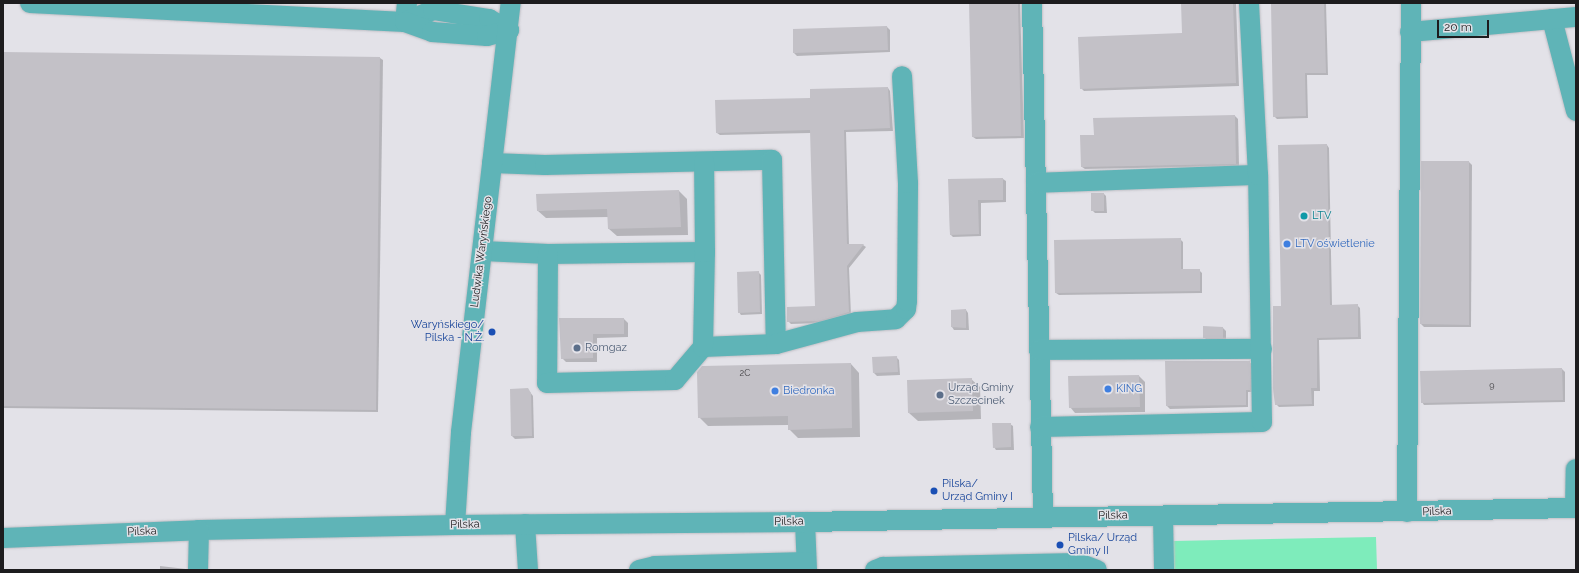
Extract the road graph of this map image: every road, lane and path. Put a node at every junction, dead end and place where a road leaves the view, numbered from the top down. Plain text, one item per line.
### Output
1 (30, 3) edge
2 (511, 3) edge
3 (1032, 3) edge
4 (1249, 3) edge
5 (1411, 3) edge
6 (406, 12) edge
7 (1576, 17) edge
8 (1552, 19) junction
9 (508, 30) junction
10 (1410, 32) junction
11 (902, 76) dead end
12 (1576, 112) edge
13 (704, 162) junction
14 (492, 163) junction
15 (1258, 175) junction
16 (1036, 183) junction
17 (483, 251) junction
18 (705, 252) junction
19 (548, 254) junction
20 (776, 344) junction
21 (702, 347) junction
22 (1262, 349) junction
23 (1039, 350) junction
24 (1040, 427) junction
25 (1576, 469) edge
26 (1576, 508) edge
27 (1407, 512) junction
28 (1163, 516) junction
29 (1043, 517) junction
30 (806, 522) junction
31 (525, 524) junction
32 (456, 525) junction
33 (199, 530) junction
34 (3, 538) edge
35 (806, 566) edge
36 (198, 570) edge
37 (528, 570) edge
38 (639, 570) edge
39 (875, 570) edge
40 (1097, 570) edge
41 (1164, 570) edge

1 - 6 street
2 - 9 street, Ludwika Waryńskiego
3 - 16 street
4 - 15 street
5 - 10 street
6 - 9 street
7 - 8 street
8 - 10 street
8 - 12 street
9 - 14 street, Ludwika Waryńskiego
10 - 27 street
11 - 20 street
13 - 14 street
13 - 18 street
13 - 20 street
14 - 17 street, Ludwika Waryńskiego
15 - 16 street
15 - 22 street
16 - 23 street
17 - 19 street
17 - 32 street, Ludwika Waryńskiego
18 - 19 street
18 - 21 street
19 - 21 street
20 - 21 street
22 - 23 street
22 - 24 street
23 - 24 street
24 - 29 street
25 - 26 street
26 - 27 street, Pilska
27 - 28 street, Pilska
28 - 29 street, Pilska
28 - 41 street
29 - 30 street, Pilska
30 - 31 street, Pilska
30 - 35 street
31 - 32 street, Pilska
31 - 37 street
32 - 33 street, Pilska
33 - 34 street, Pilska
33 - 36 street
35 - 38 street
39 - 40 street

